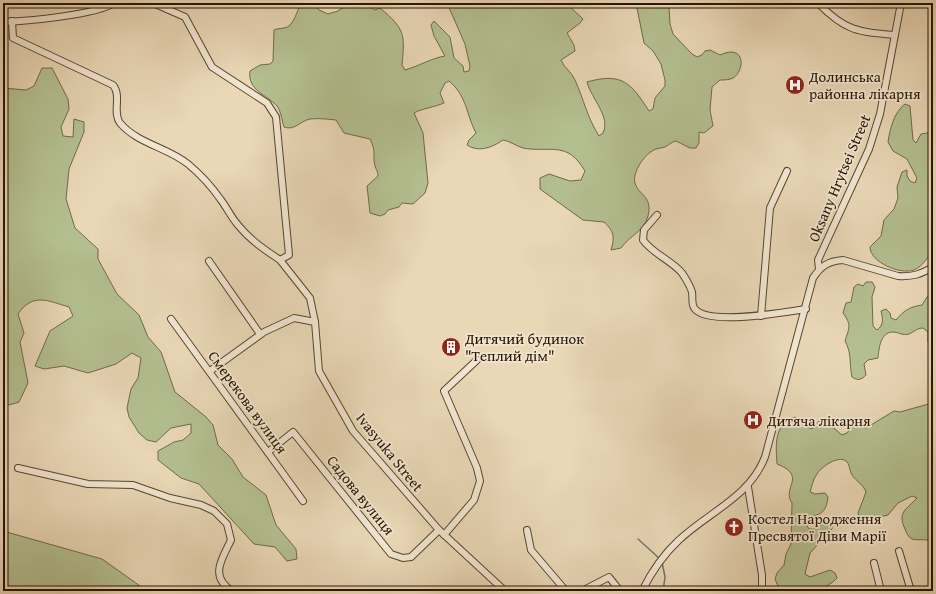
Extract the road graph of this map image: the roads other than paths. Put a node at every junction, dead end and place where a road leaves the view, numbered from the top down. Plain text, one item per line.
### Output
1 (114, 3) edge
2 (153, 3) edge
3 (818, 3) edge
4 (900, 3) edge
5 (932, 4) edge
6 (933, 16) edge
7 (12, 21) junction
8 (3, 22) edge
9 (895, 35) junction
10 (787, 171) dead end
11 (657, 214) dead end
12 (280, 260) junction
13 (209, 262) dead end
14 (933, 266) edge
15 (819, 269) junction
16 (806, 309) junction
17 (761, 316) junction
18 (171, 319) dead end
19 (315, 322) junction
20 (260, 334) junction
21 (477, 360) dead end
22 (210, 371) junction
23 (268, 452) junction
24 (18, 468) dead end
25 (748, 487) junction
26 (304, 502) dead end
27 (527, 530) dead end
28 (442, 533) junction
29 (899, 551) dead end
30 (874, 563) dead end
31 (232, 591) edge
32 (505, 591) edge
33 (566, 591) edge
34 (582, 591) edge
35 (620, 591) edge
36 (642, 591) edge
37 (762, 591) edge
38 (881, 591) edge
39 (911, 591) edge

1 - 7 street
2 - 12 street
3 - 9 street
4 - 9 street, Oksany Hrytsei Street
5 - 6 street
7 - 8 street
7 - 12 street, Ivasyuka Street
9 - 15 street, Oksany Hrytsei Street
10 - 17 street
11 - 17 street
12 - 19 street, Ivasyuka Street
13 - 20 street
14 - 15 street
15 - 16 street, Oksany Hrytsei Street
16 - 17 street
16 - 25 street, Oksany Hrytsei Street
18 - 22 street, Смерекова вулиця
19 - 20 street
19 - 28 street, Ivasyuka Street
20 - 22 street
21 - 28 street
22 - 23 street, Смерекова вулиця
23 - 26 street, Смерекова вулиця
23 - 28 street, Садова вулиця
24 - 31 street
25 - 36 street, Oksany Hrytsei Street
25 - 37 street
27 - 33 street
28 - 32 street, Ivasyuka Street
29 - 39 street
30 - 38 street
34 - 35 street

